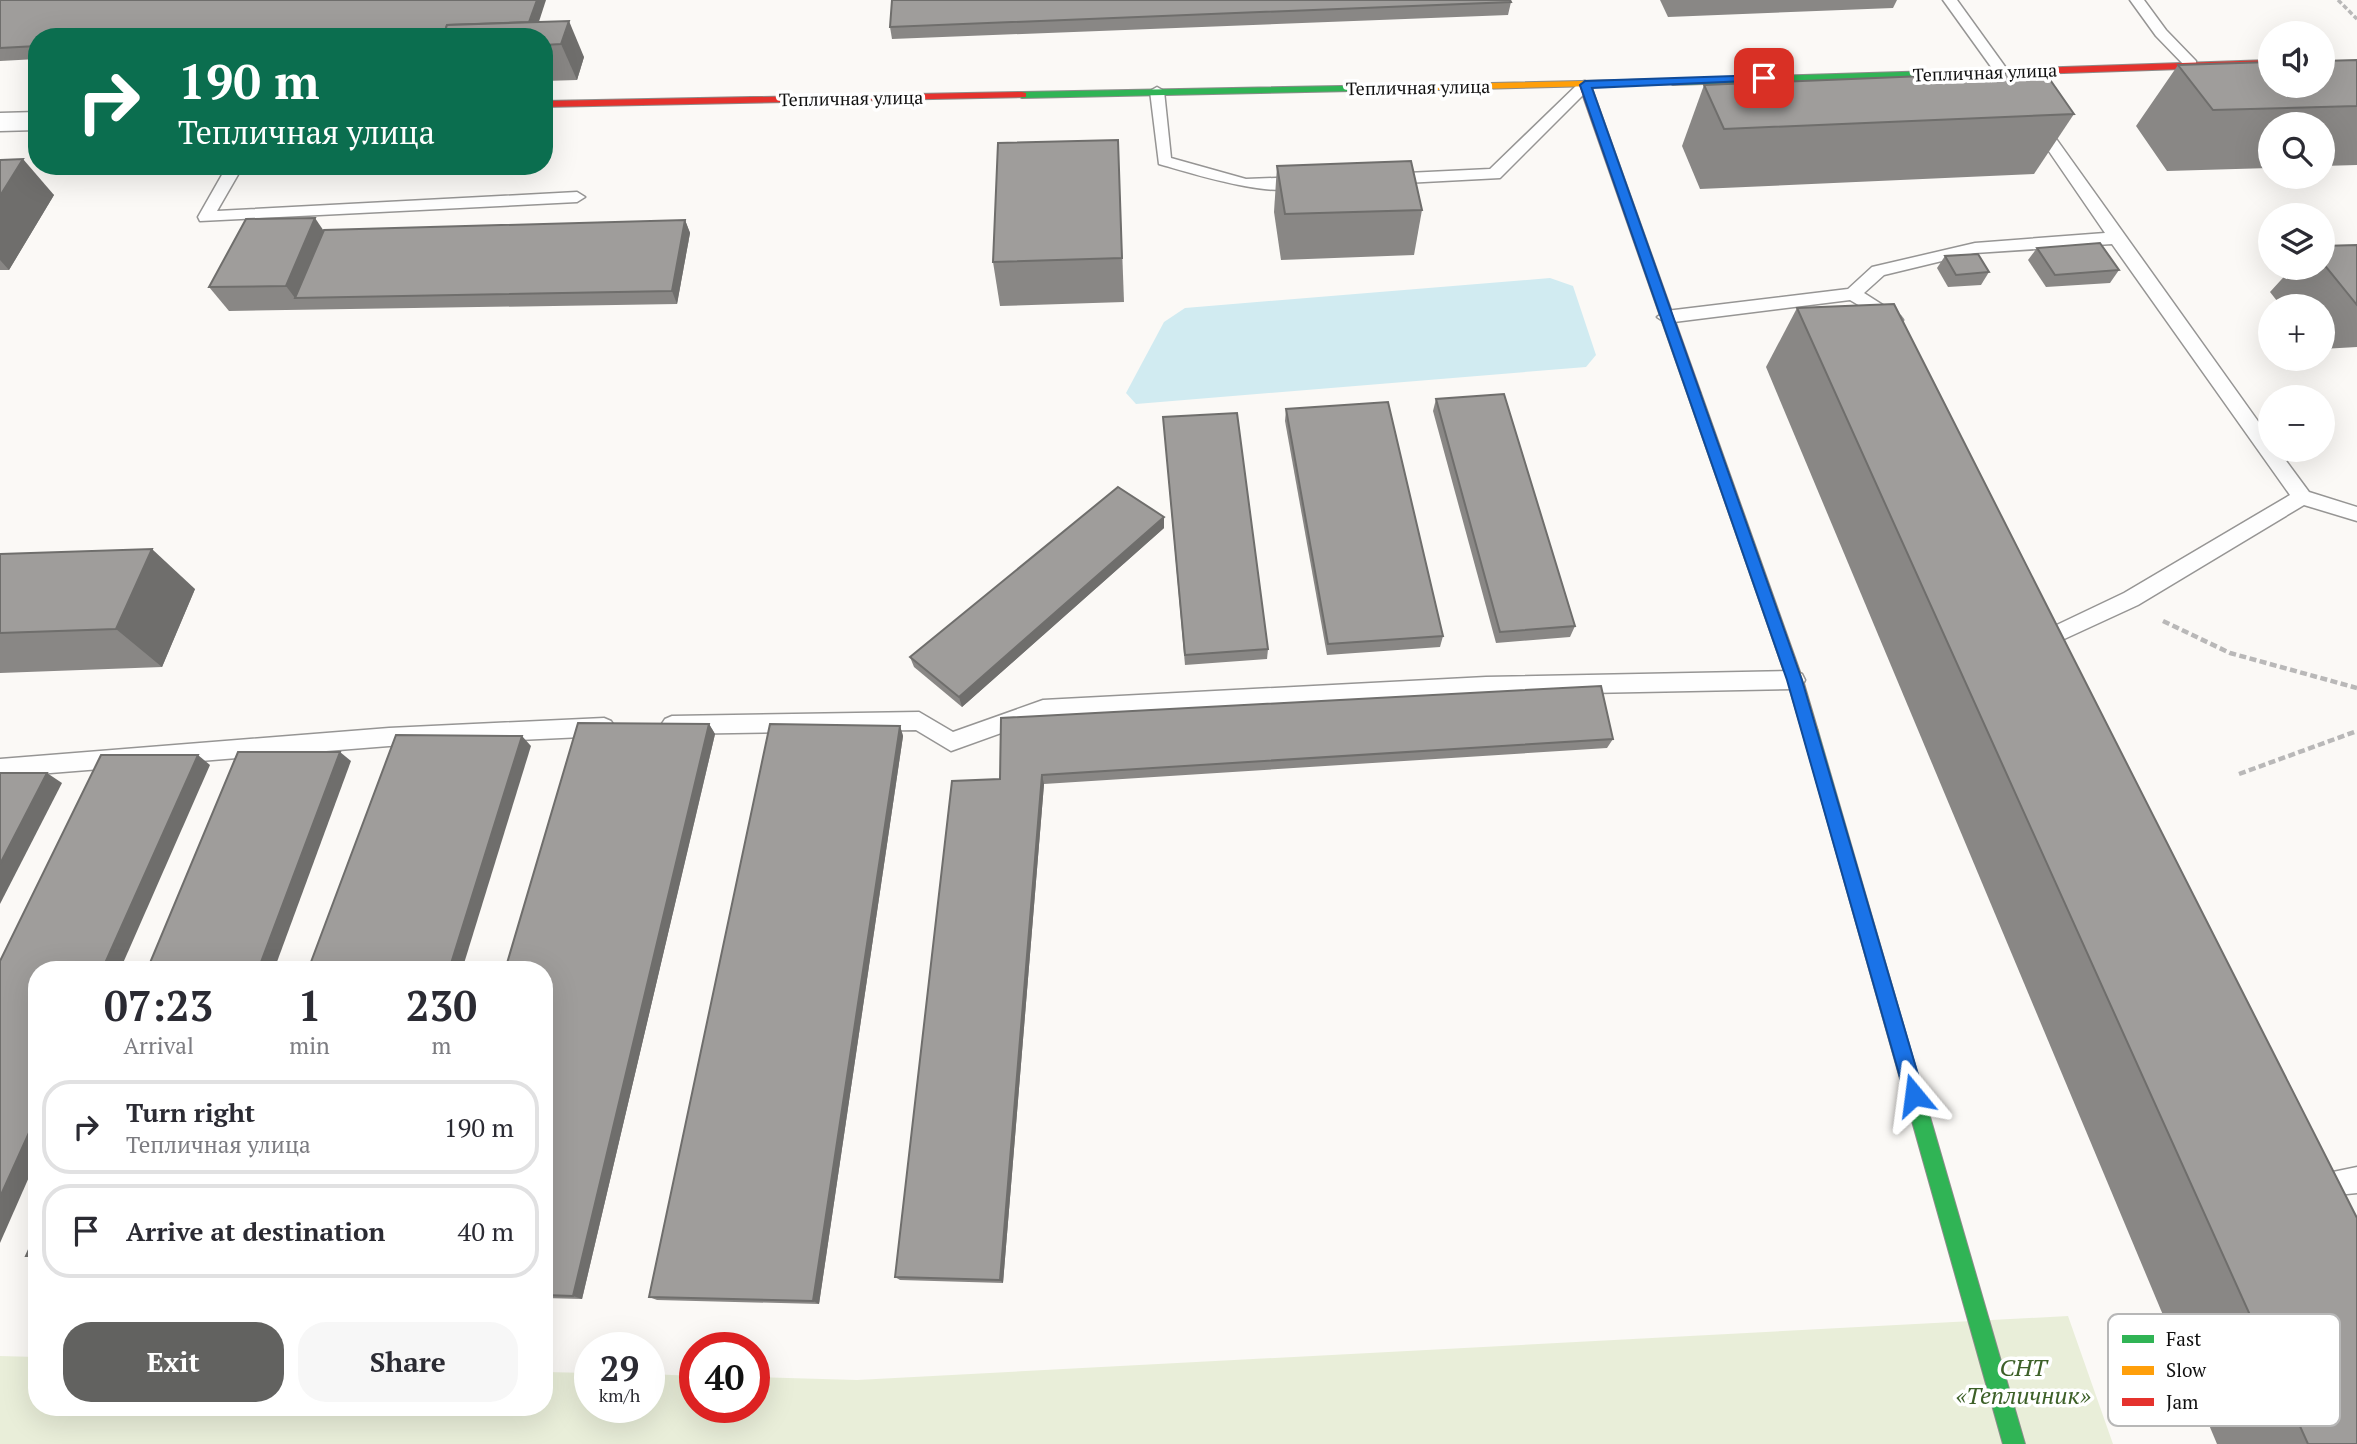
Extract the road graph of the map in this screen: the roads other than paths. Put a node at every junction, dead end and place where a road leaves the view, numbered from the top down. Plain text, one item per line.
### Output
1 (1951, 0) edge
2 (2137, 0) edge
3 (2258, 63) edge
4 (2191, 64) junction
5 (2003, 72) junction
6 (1585, 85) junction
7 (1157, 92) junction
8 (553, 104) edge
9 (28, 121) edge
10 (0, 122) edge
11 (230, 175) edge
12 (1370, 179) edge
13 (1315, 182) edge
14 (577, 198) dead end
15 (2116, 238) junction
16 (1853, 294) junction
17 (1666, 317) junction
18 (1903, 334) edge
19 (2302, 497) junction
20 (2357, 514) edge
21 (2049, 638) edge
22 (1794, 680) junction
23 (654, 725) edge
24 (628, 726) edge
25 (0, 768) edge
26 (2014, 1444) edge

1 - 5 lane
2 - 4 lane
3 - 4 street, Тепличная улица
4 - 5 street, Тепличная улица
5 - 6 street, Тепличная улица
5 - 15 lane
6 - 7 street, Тепличная улица
6 - 12 lane
6 - 17 street
7 - 8 street, Тепличная улица
7 - 13 lane
9 - 10 street
11 - 14 lane
15 - 16 lane
15 - 19 lane
16 - 17 lane
16 - 18 lane
17 - 22 street
19 - 20 lane
19 - 21 lane
22 - 23 lane
22 - 26 street
24 - 25 lane

